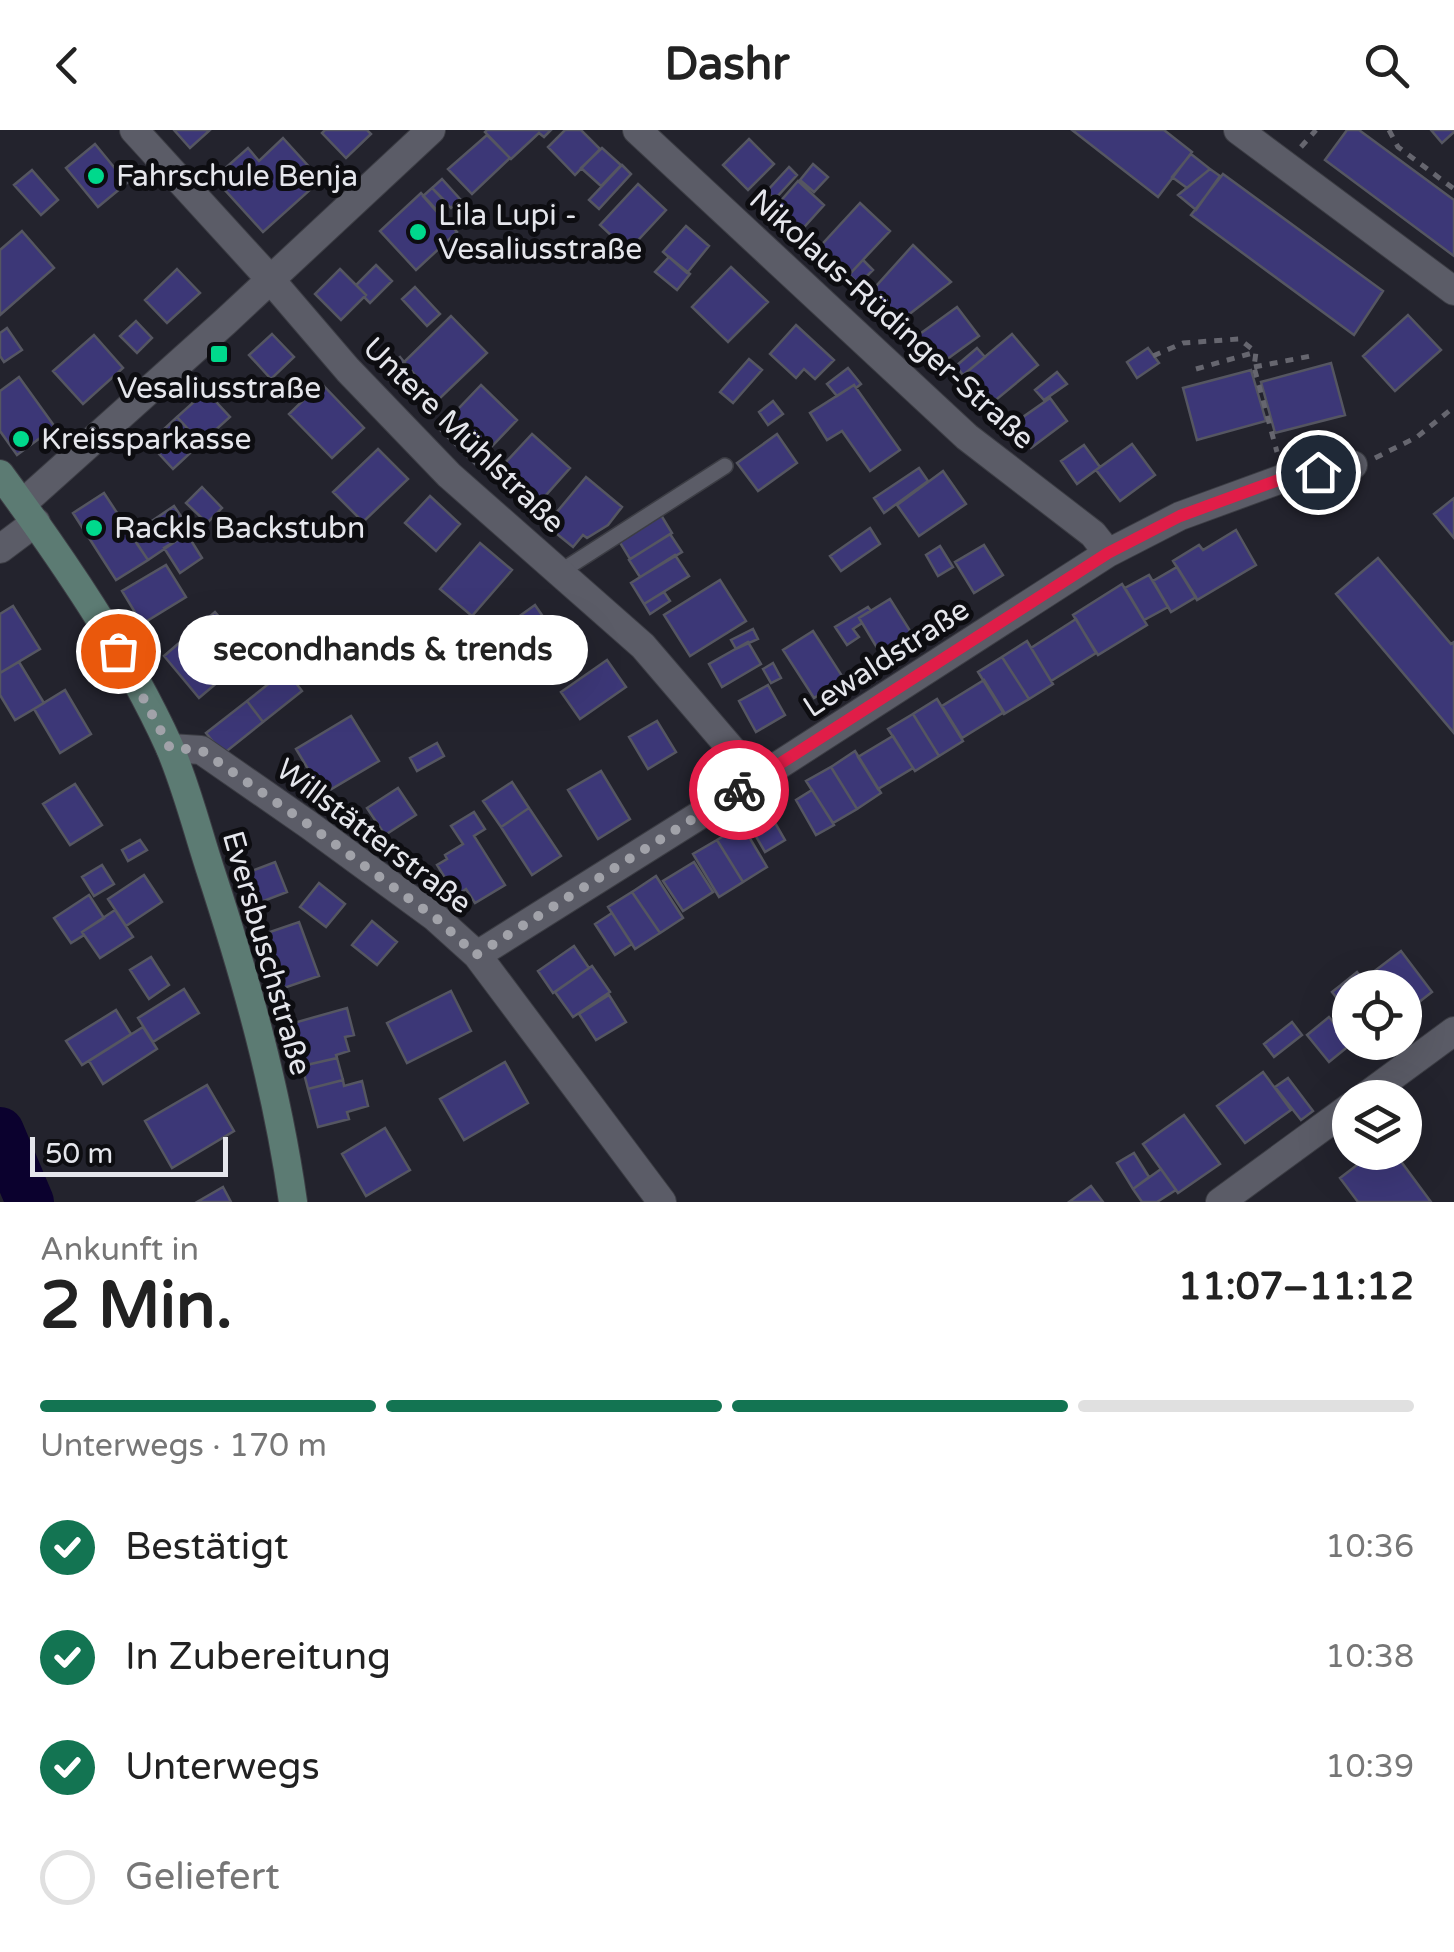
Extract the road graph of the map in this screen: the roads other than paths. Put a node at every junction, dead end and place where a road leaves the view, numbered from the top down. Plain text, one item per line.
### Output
1 (134, 130) edge
2 (637, 130) edge
3 (1238, 130) edge
4 (424, 132) edge
5 (270, 279) junction
6 (1454, 291) edge
7 (725, 466) dead end
8 (1353, 466) road end
9 (0, 474) edge
10 (29, 513) junction
11 (0, 549) edge
12 (1108, 553) junction
13 (560, 572) junction
14 (170, 748) junction
15 (754, 781) junction
16 (476, 955) junction
17 (1454, 1031) edge
18 (1387, 1080) edge
19 (1332, 1120) edge
20 (293, 1202) edge
21 (662, 1202) edge
22 (1220, 1202) edge

1 - 5 street, Untere Mühlstraße
2 - 12 street, Nikolaus-Rüdinger-Straße
3 - 6 street
4 - 5 street
5 - 10 street
5 - 13 street, Untere Mühlstraße
7 - 13 lane
8 - 12 street, Lewaldstraße
9 - 10 main road, Eversbuschstraße
10 - 11 street
10 - 14 main road, Eversbuschstraße
12 - 15 street, Lewaldstraße
13 - 15 street, Untere Mühlstraße
14 - 16 street, Willstätterstraße
14 - 20 main road, Eversbuschstraße
15 - 16 street, Lewaldstraße
16 - 21 street, Willstätterstraße
17 - 18 street
19 - 22 street

